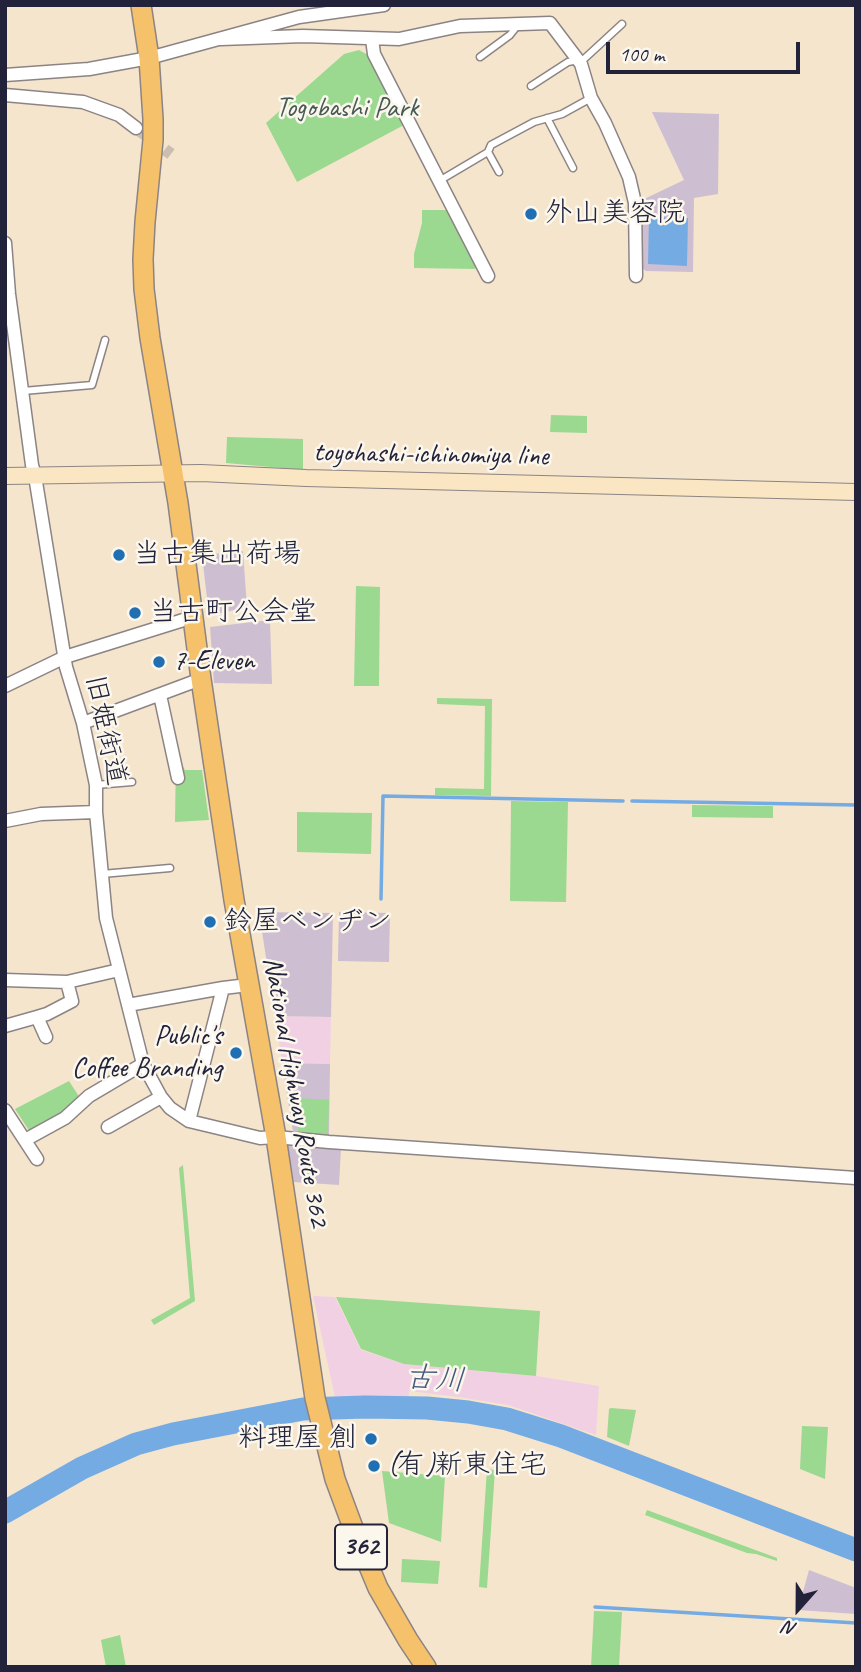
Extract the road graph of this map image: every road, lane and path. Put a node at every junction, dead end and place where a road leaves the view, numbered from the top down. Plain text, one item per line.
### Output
1 (141, 5) edge
2 (384, 5) edge
3 (519, 23) junction
4 (622, 24) dead end
5 (372, 39) junction
6 (221, 40) junction
7 (148, 52) junction
8 (480, 57) dead end
9 (579, 61) junction
10 (5, 75) edge
11 (531, 86) dead end
12 (5, 95) edge
13 (591, 98) junction
14 (547, 118) junction
15 (136, 128) tunnel mouth
16 (488, 152) junction
17 (573, 168) dead end
18 (499, 172) dead end
19 (439, 181) junction
20 (5, 243) edge
21 (488, 276) dead end
22 (636, 276) dead end
23 (7, 295) edge
24 (105, 340) dead end
25 (23, 391) junction
26 (173, 473) junction
27 (5, 476) edge
28 (36, 476) junction
29 (856, 492) edge
30 (193, 617) junction
31 (65, 657) junction
32 (201, 679) junction
33 (5, 686) edge
34 (160, 695) junction
35 (83, 723) junction
36 (178, 778) dead end
37 (132, 782) dead end
38 (96, 785) junction
39 (96, 812) junction
40 (5, 821) edge
41 (170, 868) dead end
42 (102, 874) junction
43 (119, 970) junction
44 (5, 980) edge
45 (67, 982) junction
46 (248, 985) junction
47 (223, 988) junction
48 (128, 1005) junction
49 (37, 1017) junction
50 (5, 1026) edge
51 (46, 1037) dead end
52 (143, 1064) junction
53 (161, 1097) junction
54 (5, 1110) edge
55 (189, 1121) junction
56 (108, 1127) dead end
57 (276, 1137) junction
58 (25, 1140) junction
59 (37, 1159) dead end
60 (856, 1178) edge
61 (426, 1667) edge

1 - 7 highway, National Highway Route 362 / 362
2 - 6 street
3 - 5 street
3 - 8 lane
3 - 9 street
4 - 9 lane
5 - 6 street
5 - 19 street
6 - 7 street
7 - 10 street
7 - 26 highway, National Highway Route 362 / 362
9 - 11 lane
9 - 13 street
12 - 15 street
13 - 14 lane
13 - 22 street
14 - 16 lane
14 - 17 lane
16 - 18 lane
16 - 19 lane
19 - 21 street
20 - 23 street, 旧姫街道
23 - 25 street, 旧姫街道
24 - 25 lane
25 - 28 street, 旧姫街道
26 - 28 main road, toyohashi-ichinomiya line
26 - 29 main road, toyohashi-ichinomiya line
26 - 30 highway, National Highway Route 362 / 362
27 - 28 main road, toyohashi-ichinomiya line
28 - 31 street, 旧姫街道
30 - 31 street
30 - 32 highway, National Highway Route 362 / 362
31 - 33 street
31 - 35 street, 旧姫街道
32 - 34 street
32 - 46 highway, National Highway Route 362 / 362
34 - 35 street
34 - 36 street
35 - 38 street, 旧姫街道
37 - 38 lane
38 - 39 street, 旧姫街道
39 - 40 street
39 - 42 street, 旧姫街道
41 - 42 lane
42 - 43 street, 旧姫街道
43 - 45 street
43 - 48 street, 旧姫街道
44 - 45 street
45 - 49 street
46 - 47 street
46 - 57 highway, National Highway Route 362 / 362
47 - 48 street
47 - 55 street
48 - 52 street, 旧姫街道
49 - 50 street
49 - 51 street
52 - 53 street, 旧姫街道
52 - 58 street
53 - 55 street, 旧姫街道
53 - 56 street
54 - 58 street
55 - 57 street, 旧姫街道
57 - 60 street, 旧姫街道
57 - 61 highway, National Highway Route 362 / 362
58 - 59 street

